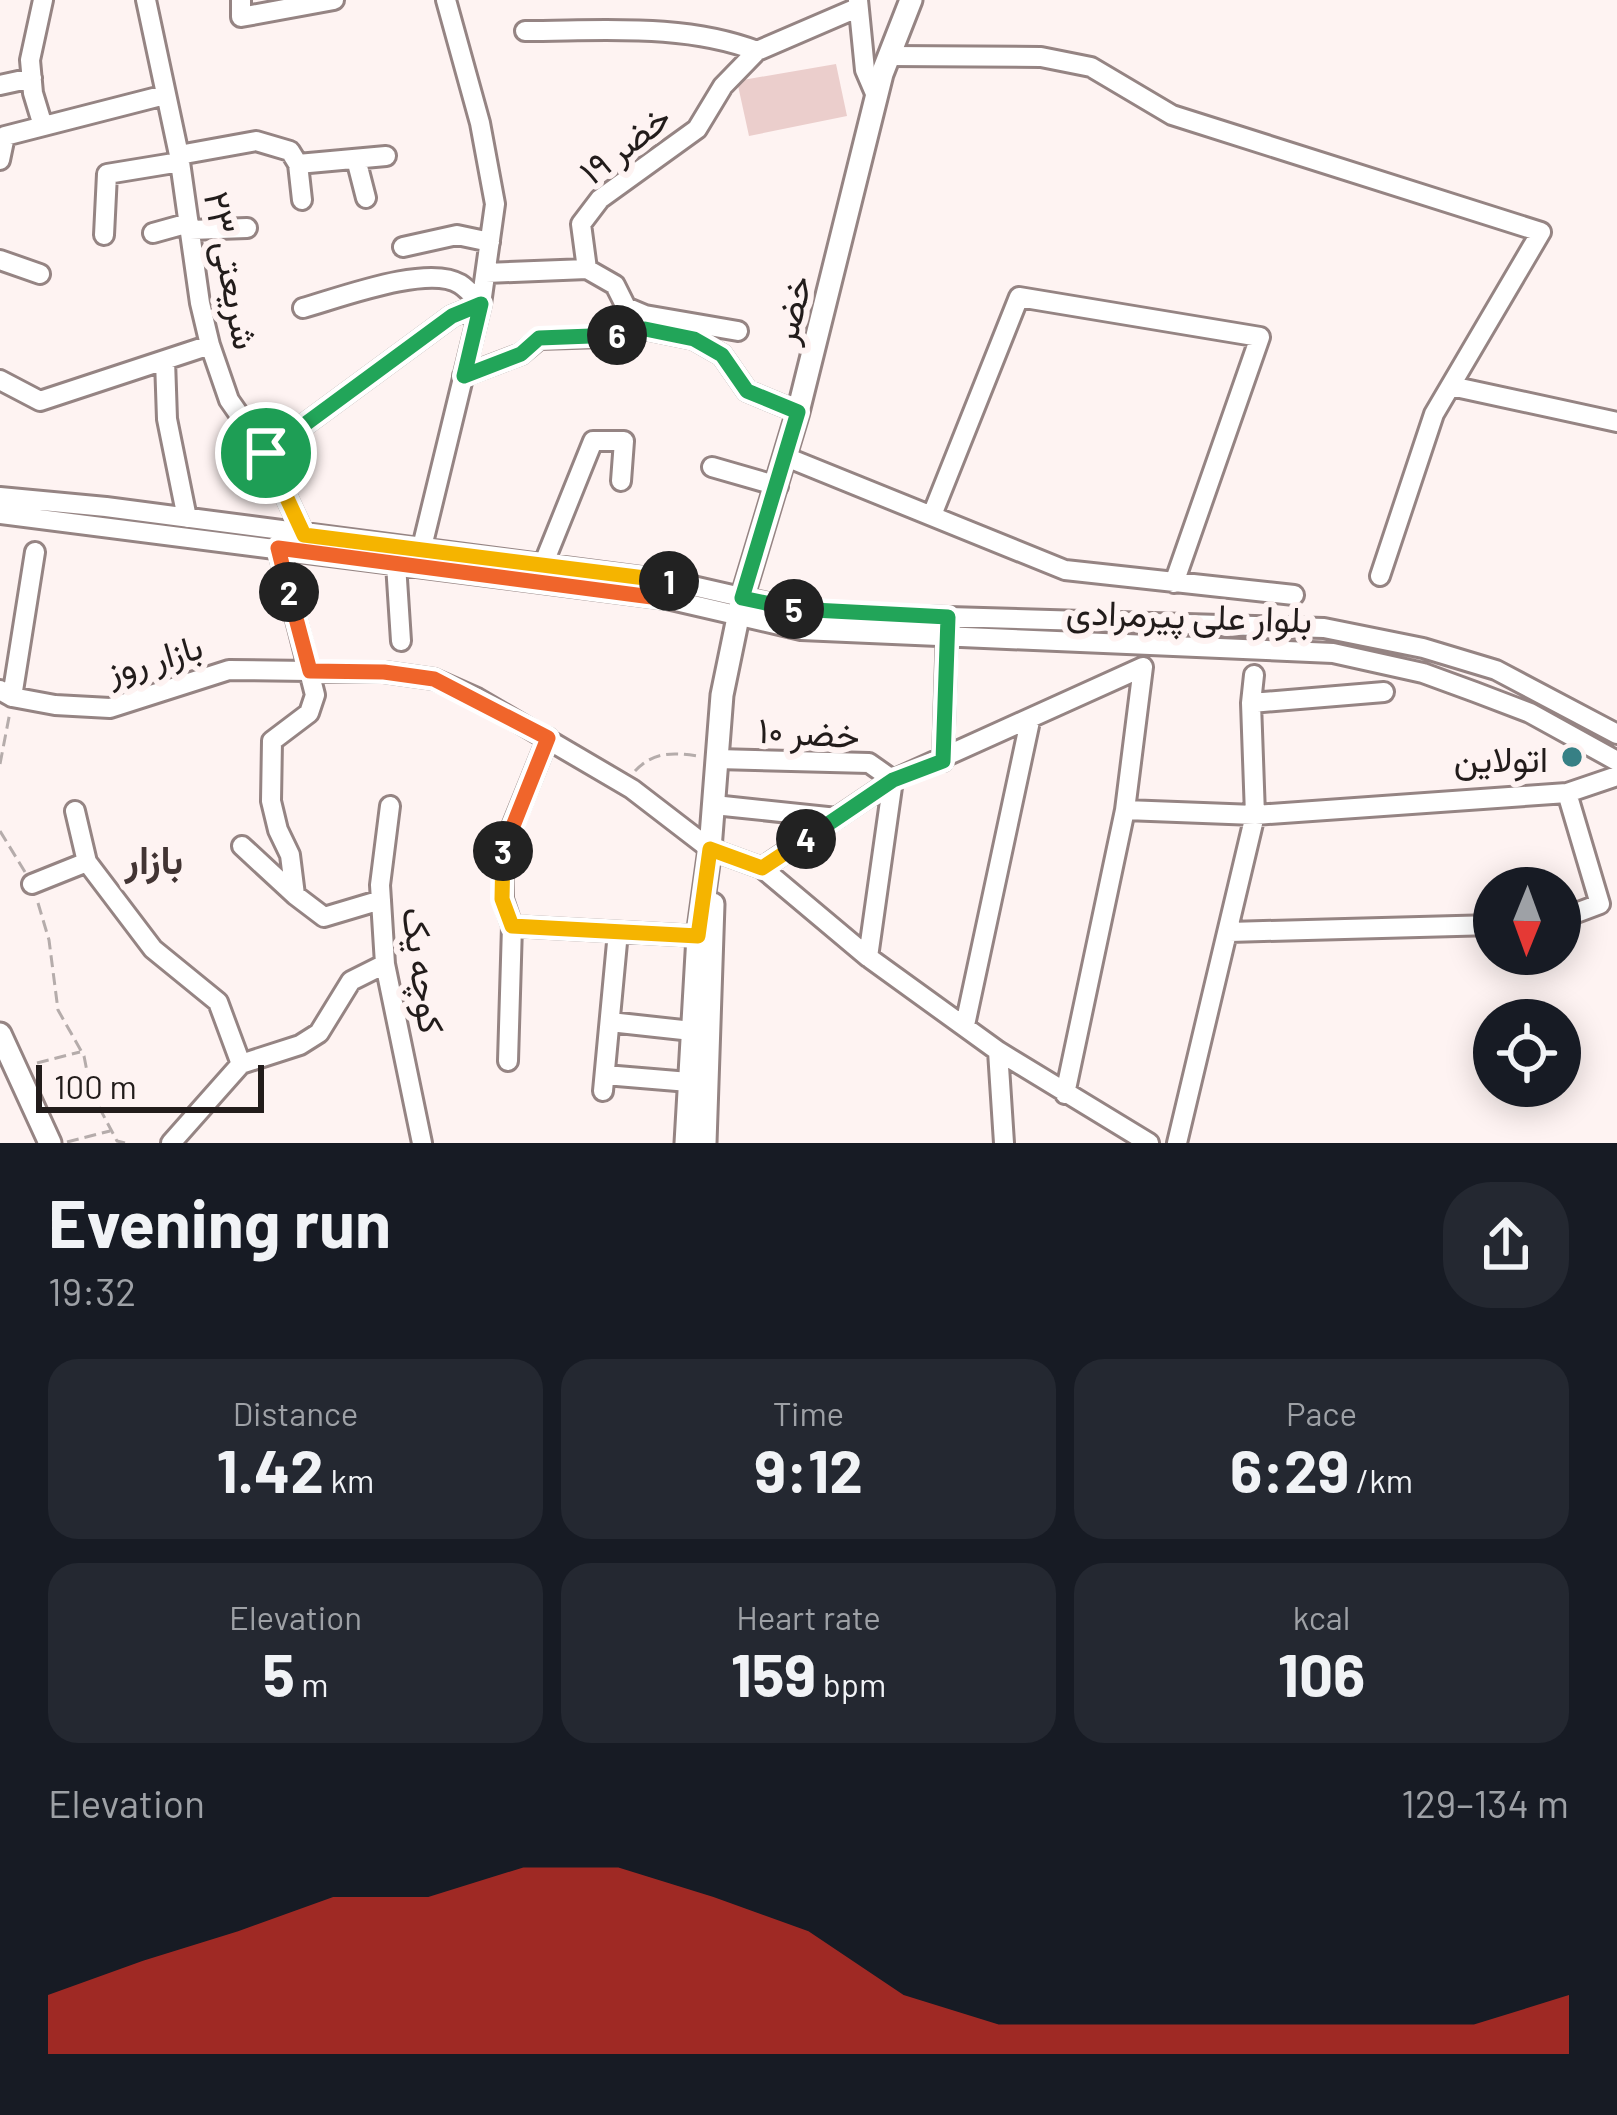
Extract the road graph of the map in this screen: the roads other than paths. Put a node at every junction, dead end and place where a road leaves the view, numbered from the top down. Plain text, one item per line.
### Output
1 (43, 0) edge
2 (146, 0) edge
3 (241, 0) edge
4 (334, 0) edge
5 (446, 0) edge
6 (911, 0) edge
7 (857, 4) edge
8 (525, 31) dead end
9 (757, 51) junction
10 (889, 56) junction
11 (32, 78) junction
12 (0, 85) edge
13 (165, 95) junction
14 (877, 98) junction
15 (44, 126) junction
16 (386, 156) dead end
17 (180, 158) junction
18 (356, 159) junction
19 (0, 160) edge
20 (298, 164) junction
21 (366, 198) dead end
22 (302, 200) dead end
23 (189, 226) junction
24 (247, 228) dead end
25 (153, 233) dead end
26 (104, 235) dead end
27 (490, 242) junction
28 (403, 247) dead end
29 (0, 260) edge
30 (587, 269) junction
31 (486, 273) junction
32 (40, 274) dead end
33 (481, 304) junction
34 (303, 308) dead end
35 (738, 331) dead end
36 (210, 345) junction
37 (165, 360) junction
38 (464, 376) junction
39 (0, 380) edge
40 (1451, 386) junction
41 (798, 412) junction
42 (1617, 422) edge
43 (266, 453) junction
44 (785, 457) junction
45 (712, 467) dead end
46 (622, 481) dead end
47 (778, 486) junction
48 (0, 497) edge
49 (0, 514) edge
50 (932, 515) junction
51 (187, 518) junction
52 (304, 535) junction
53 (278, 548) junction
54 (421, 551) junction
55 (35, 552) dead end
56 (396, 564) junction
57 (543, 565) junction
58 (1380, 576) dead end
59 (1174, 583) junction
60 (669, 590) junction
61 (1294, 596) dead end
62 (740, 608) junction
63 (947, 627) junction
64 (401, 641) dead end
65 (310, 671) junction
66 (1254, 675) dead end
67 (1384, 692) dead end
68 (6, 693) edge
69 (1251, 703) junction
70 (1030, 721) junction
71 (1617, 734) edge
72 (548, 738) junction
73 (717, 760) junction
74 (943, 761) junction
75 (1617, 761) edge
76 (1617, 776) edge
77 (893, 780) junction
78 (1567, 793) junction
79 (714, 805) junction
80 (390, 806) dead end
81 (1125, 810) junction
82 (75, 811) dead end
83 (1255, 815) junction
84 (837, 818) junction
85 (242, 846) dead end
86 (710, 849) junction
87 (87, 862) junction
88 (762, 868) junction
89 (32, 884) road end
90 (295, 895) junction
91 (381, 900) junction
92 (1581, 911) edge
93 (512, 926) junction
94 (1473, 926) edge
95 (618, 932) junction
96 (1229, 932) junction
97 (698, 936) junction
98 (868, 957) junction
99 (385, 964) junction
100 (610, 1022) junction
101 (965, 1025) junction
102 (692, 1031) junction
103 (0, 1034) edge
104 (998, 1051) junction
105 (508, 1061) dead end
106 (241, 1064) junction
107 (689, 1082) junction
108 (1065, 1094) junction
109 (692, 1142) edge
110 (50, 1143) edge
111 (171, 1143) edge
112 (422, 1143) edge
113 (1004, 1143) edge
114 (1149, 1143) edge
115 (1177, 1143) edge

1 - 11 street
2 - 13 street, شریعتی ۲۳
3 - 4 street
5 - 27 street
6 - 10 main road, خضر
7 - 9 street, خضر ۱۹
7 - 14 street
8 - 9 street
9 - 30 street, خضر ۱۹
10 - 14 main road, خضر
10 - 40 street
11 - 12 street
11 - 15 street
13 - 15 street
13 - 17 street, شریعتی ۲۳
14 - 41 main road, خضر
15 - 19 street
16 - 18 street
17 - 20 street
17 - 23 street, شریعتی ۲۳
17 - 26 street
18 - 20 street
18 - 21 street
20 - 22 street
23 - 24 street
23 - 25 street
23 - 36 street, شریعتی ۲۳
27 - 28 street
27 - 31 street
29 - 32 street
30 - 31 street
30 - 35 street
31 - 33 street
33 - 34 street
33 - 38 street
33 - 43 street
36 - 37 street
36 - 43 street, شریعتی ۲۳
37 - 39 street
37 - 51 street
38 - 41 street
38 - 54 street
40 - 42 street
40 - 58 street
41 - 44 main road, خضر
43 - 52 street, شریعتی ۲۳
44 - 47 main road, خضر
44 - 50 street
45 - 47 street
46 - 57 street
47 - 62 main road, خضر
48 - 51 street
49 - 53 street
50 - 59 street
50 - 59 street
51 - 52 street
52 - 54 street
53 - 56 street
53 - 65 street
54 - 57 street
55 - 68 street
56 - 60 street
56 - 64 street
57 - 60 street
59 - 61 street
60 - 62 street, بلوار علی پیرمرادی
62 - 63 street, بلوار علی پیرمرادی
62 - 73 main road, خضر
63 - 71 street, بلوار علی پیرمرادی
63 - 74 street
63 - 75 street, بلوار علی پیرمرادی
65 - 68 street, بازار روز
65 - 72 street, بازار روز
65 - 90 street
66 - 69 street
67 - 69 street
69 - 83 street
70 - 74 street
70 - 81 street
70 - 101 street
72 - 86 street, بازار روز
72 - 93 street
73 - 77 street, خضر ۱۰
73 - 79 main road, خضر
74 - 77 street
76 - 78 street
77 - 84 street
77 - 98 street
78 - 83 street
78 - 92 street
79 - 84 street
79 - 86 main road, خضر
80 - 91 street, کوچه یک
81 - 83 street
81 - 108 street
82 - 87 street
83 - 96 street
84 - 88 street
85 - 90 street
86 - 88 street, بازار روز
86 - 97 main road, خضر
86 - 109 main road, خضر
87 - 89 street
87 - 106 street
88 - 98 street, بازار روز
90 - 91 street
91 - 99 street, کوچه یک
93 - 95 street
93 - 105 street
94 - 96 street
95 - 97 street
95 - 100 street
96 - 115 street
97 - 102 main road, خضر
98 - 101 street, بازار روز
99 - 106 street
99 - 112 street, کوچه یک
100 - 102 street
100 - 107 street
101 - 104 street, بازار روز
102 - 107 main road, خضر
103 - 110 main road
104 - 108 street, بازار روز
104 - 113 street
106 - 111 street
107 - 109 main road, خضر
108 - 114 street, بازار روز

